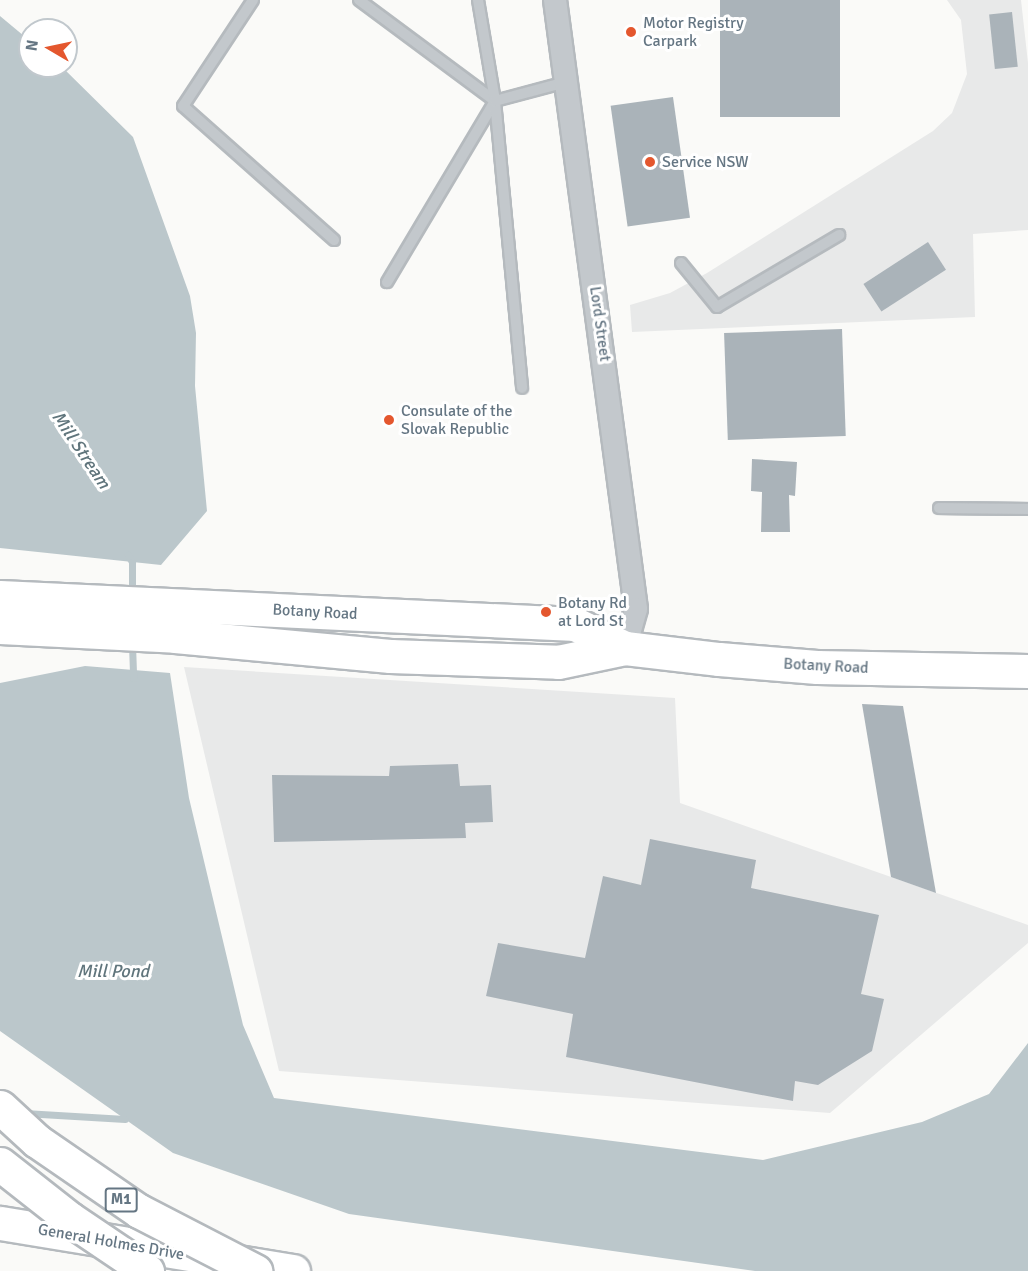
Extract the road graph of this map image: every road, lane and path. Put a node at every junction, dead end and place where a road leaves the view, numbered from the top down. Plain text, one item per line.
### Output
1 (253, 0) edge
2 (359, 0) edge
3 (478, 0) edge
4 (555, 0) edge
5 (567, 82) junction
6 (495, 101) junction
7 (839, 235) dead end
8 (334, 240) dead end
9 (681, 263) dead end
10 (387, 282) dead end
11 (522, 388) dead end
12 (939, 508) dead end
13 (1028, 509) edge
14 (0, 597) edge
15 (76, 615) junction
16 (0, 627) edge
17 (625, 648) junction
18 (1028, 671) edge
19 (0, 1107) edge
20 (0, 1164) edge
21 (0, 1223) edge
22 (147, 1271) edge
23 (255, 1271) edge
24 (293, 1271) edge

1 - 8 lane
2 - 6 lane
3 - 6 lane
4 - 5 street, Lord Street
5 - 6 lane
5 - 17 street, Lord Street
6 - 10 lane
6 - 11 lane
7 - 9 lane
12 - 13 lane
14 - 15 main road, Botany Road
15 - 16 main road, Botany Road
15 - 17 main road, Botany Road
17 - 18 main road, Botany Road
19 - 23 main road, M1, bridge
20 - 22 main road, bridge
21 - 24 main road, General Holmes Drive

